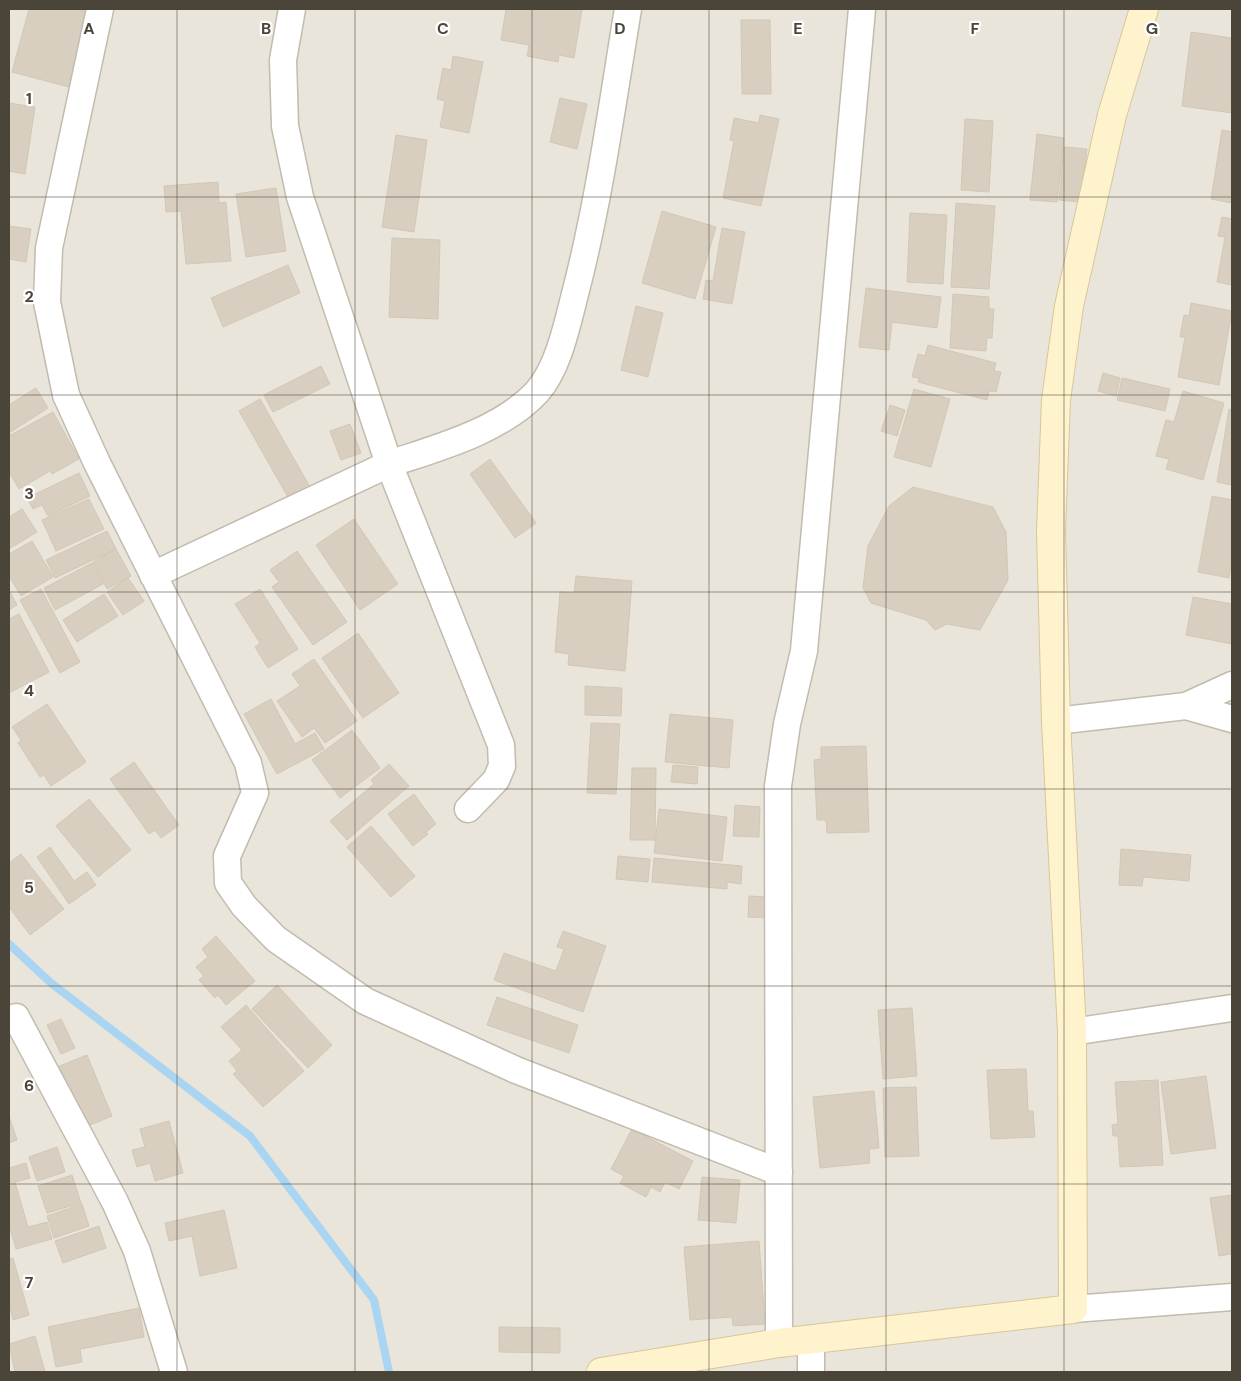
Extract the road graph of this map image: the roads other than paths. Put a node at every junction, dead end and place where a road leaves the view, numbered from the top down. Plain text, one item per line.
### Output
1 (100, 9) edge
2 (292, 9) edge
3 (628, 9) edge
4 (862, 9) edge
5 (1144, 9) edge
6 (389, 464) junction
7 (153, 575) junction
8 (1232, 685) edge
9 (1186, 706) junction
10 (1232, 719) edge
11 (1056, 720) junction
12 (468, 809) dead end
13 (1232, 1008) edge
14 (16, 1017) dead end
15 (1072, 1032) junction
16 (779, 1172) junction
17 (1232, 1297) edge
18 (1073, 1309) junction
19 (811, 1339) junction
20 (779, 1343) junction
21 (174, 1372) edge
22 (601, 1372) edge
23 (811, 1372) edge

1 - 7 street
2 - 6 street
3 - 6 street
4 - 16 street
5 - 11 street
6 - 7 street
6 - 12 street
7 - 16 street
8 - 9 street
9 - 10 street
9 - 11 street
11 - 15 street
13 - 15 street
14 - 21 street
15 - 18 street
16 - 20 street
17 - 18 street
18 - 19 street
19 - 20 street
19 - 23 street
20 - 22 street

